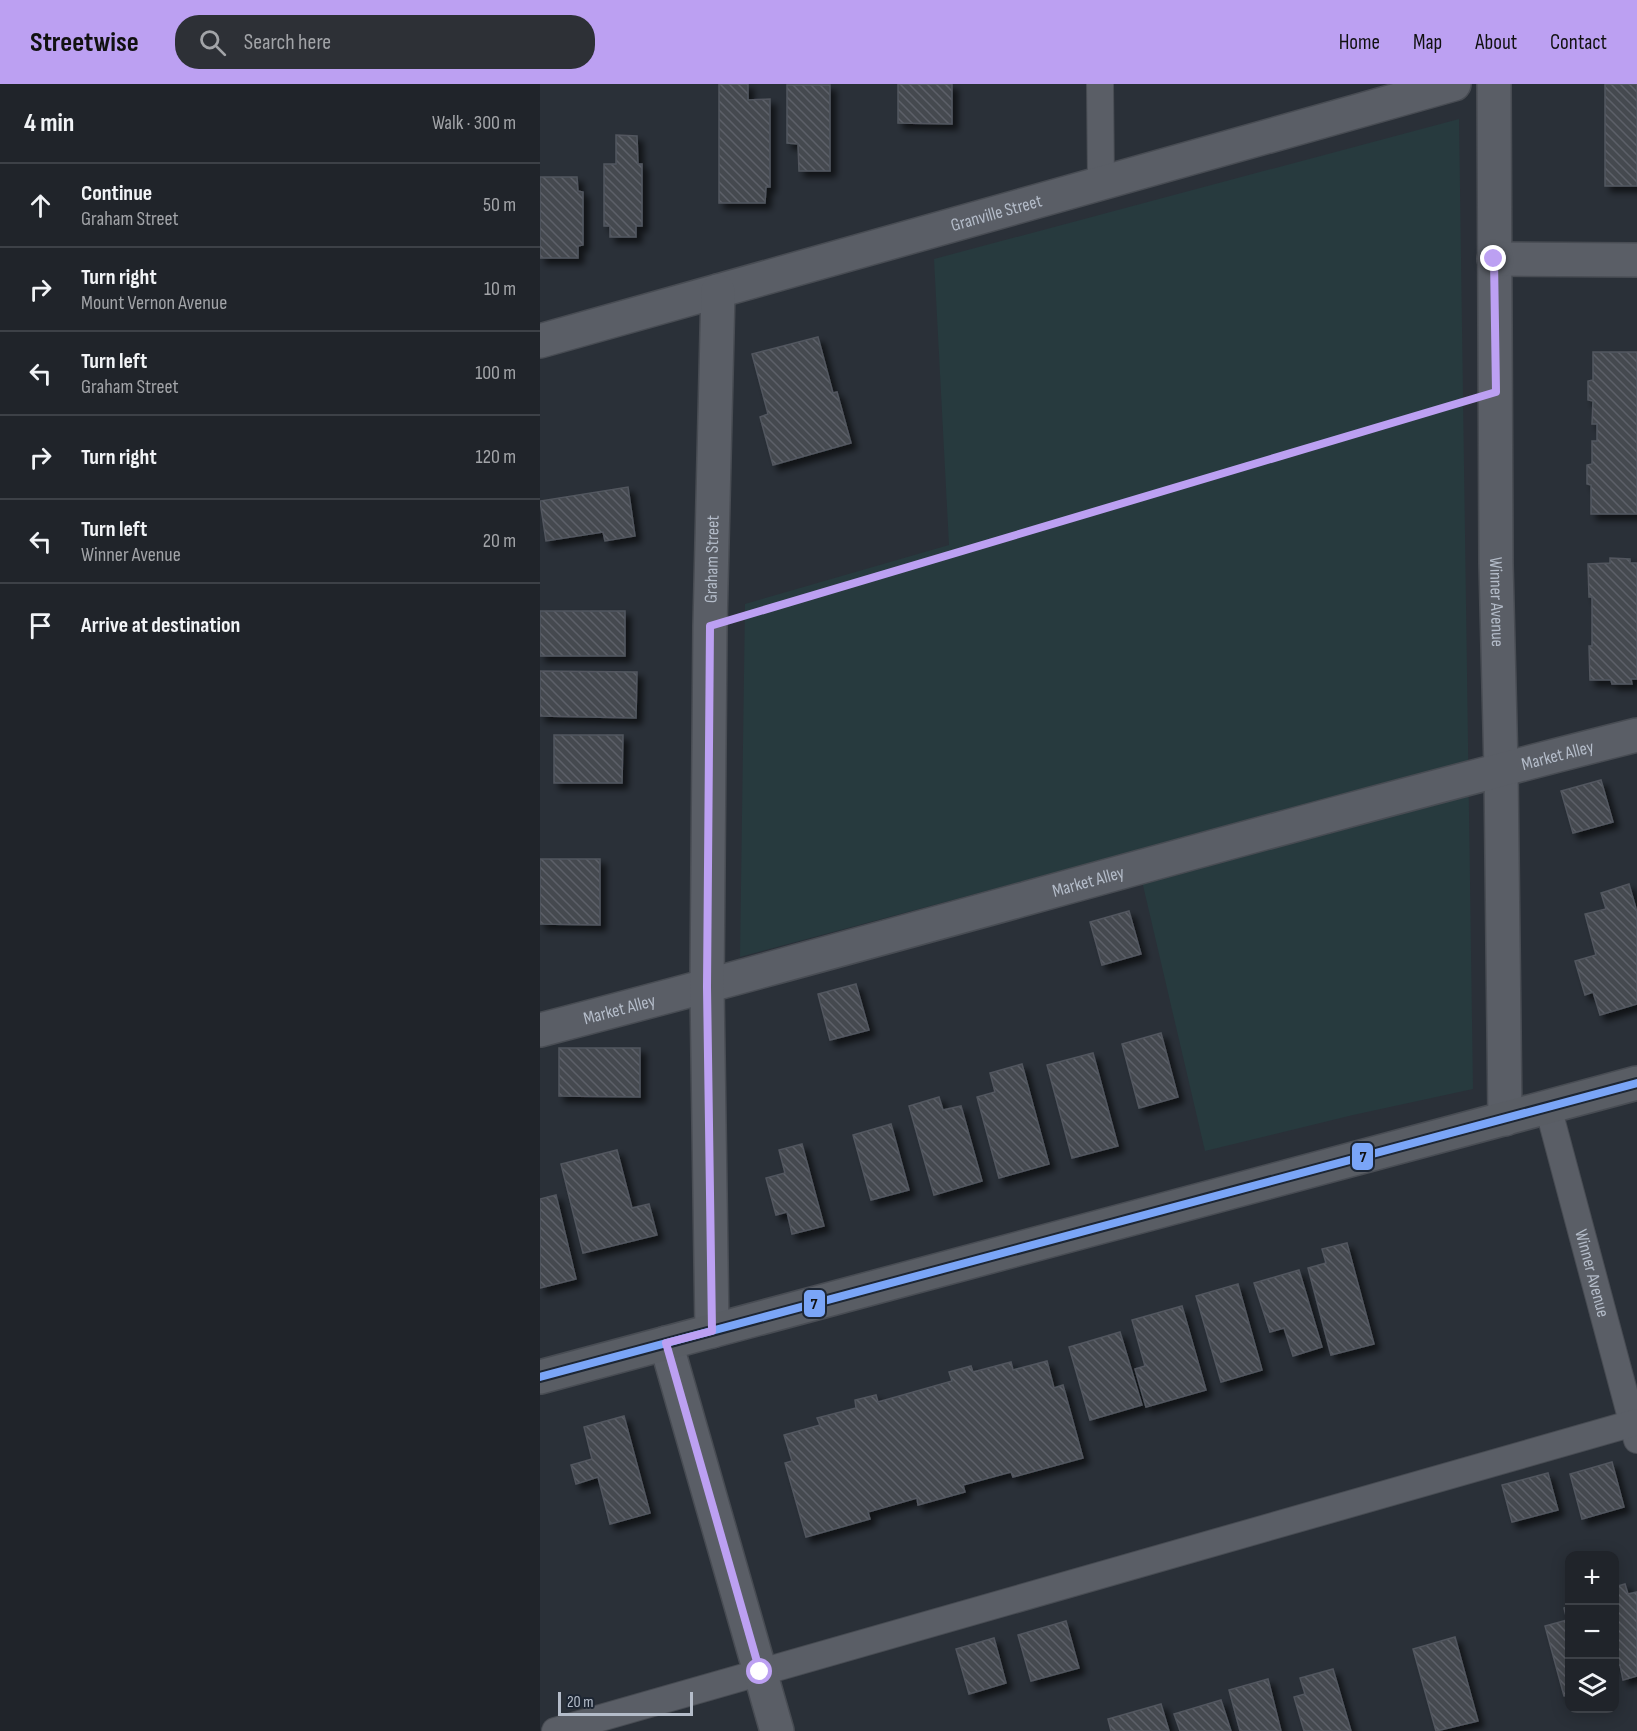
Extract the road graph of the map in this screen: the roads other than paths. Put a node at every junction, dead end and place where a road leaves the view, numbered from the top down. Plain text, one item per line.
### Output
1 (1100, 84) edge
2 (1454, 84) edge
3 (1494, 84) edge
4 (1101, 183) junction
5 (1494, 259) junction
6 (1637, 260) edge
7 (718, 291) junction
8 (540, 341) edge
9 (1637, 735) edge
10 (1501, 769) junction
11 (707, 987) junction
12 (540, 1030) edge
13 (1637, 1083) edge
14 (1548, 1107) junction
15 (1505, 1119) junction
16 (712, 1331) junction
17 (666, 1343) junction
18 (540, 1377) edge
19 (1635, 1428) edge
20 (760, 1672) junction
21 (555, 1731) edge
22 (777, 1731) edge

1 - 4 lane
2 - 4 street, Granville Street
3 - 5 street, Winner Avenue
4 - 7 street, Granville Street
5 - 6 street
5 - 10 street, Winner Avenue
7 - 8 street, Granville Street
7 - 11 street, Graham Street
9 - 10 street, Market Alley
10 - 11 street, Market Alley
10 - 15 street, Winner Avenue
11 - 12 street, Market Alley
11 - 16 street, Graham Street
13 - 14 street
14 - 15 street
14 - 19 lane, Winner Avenue
15 - 16 street
16 - 17 street
17 - 18 street
17 - 20 street
19 - 20 lane
20 - 21 lane
20 - 22 street

